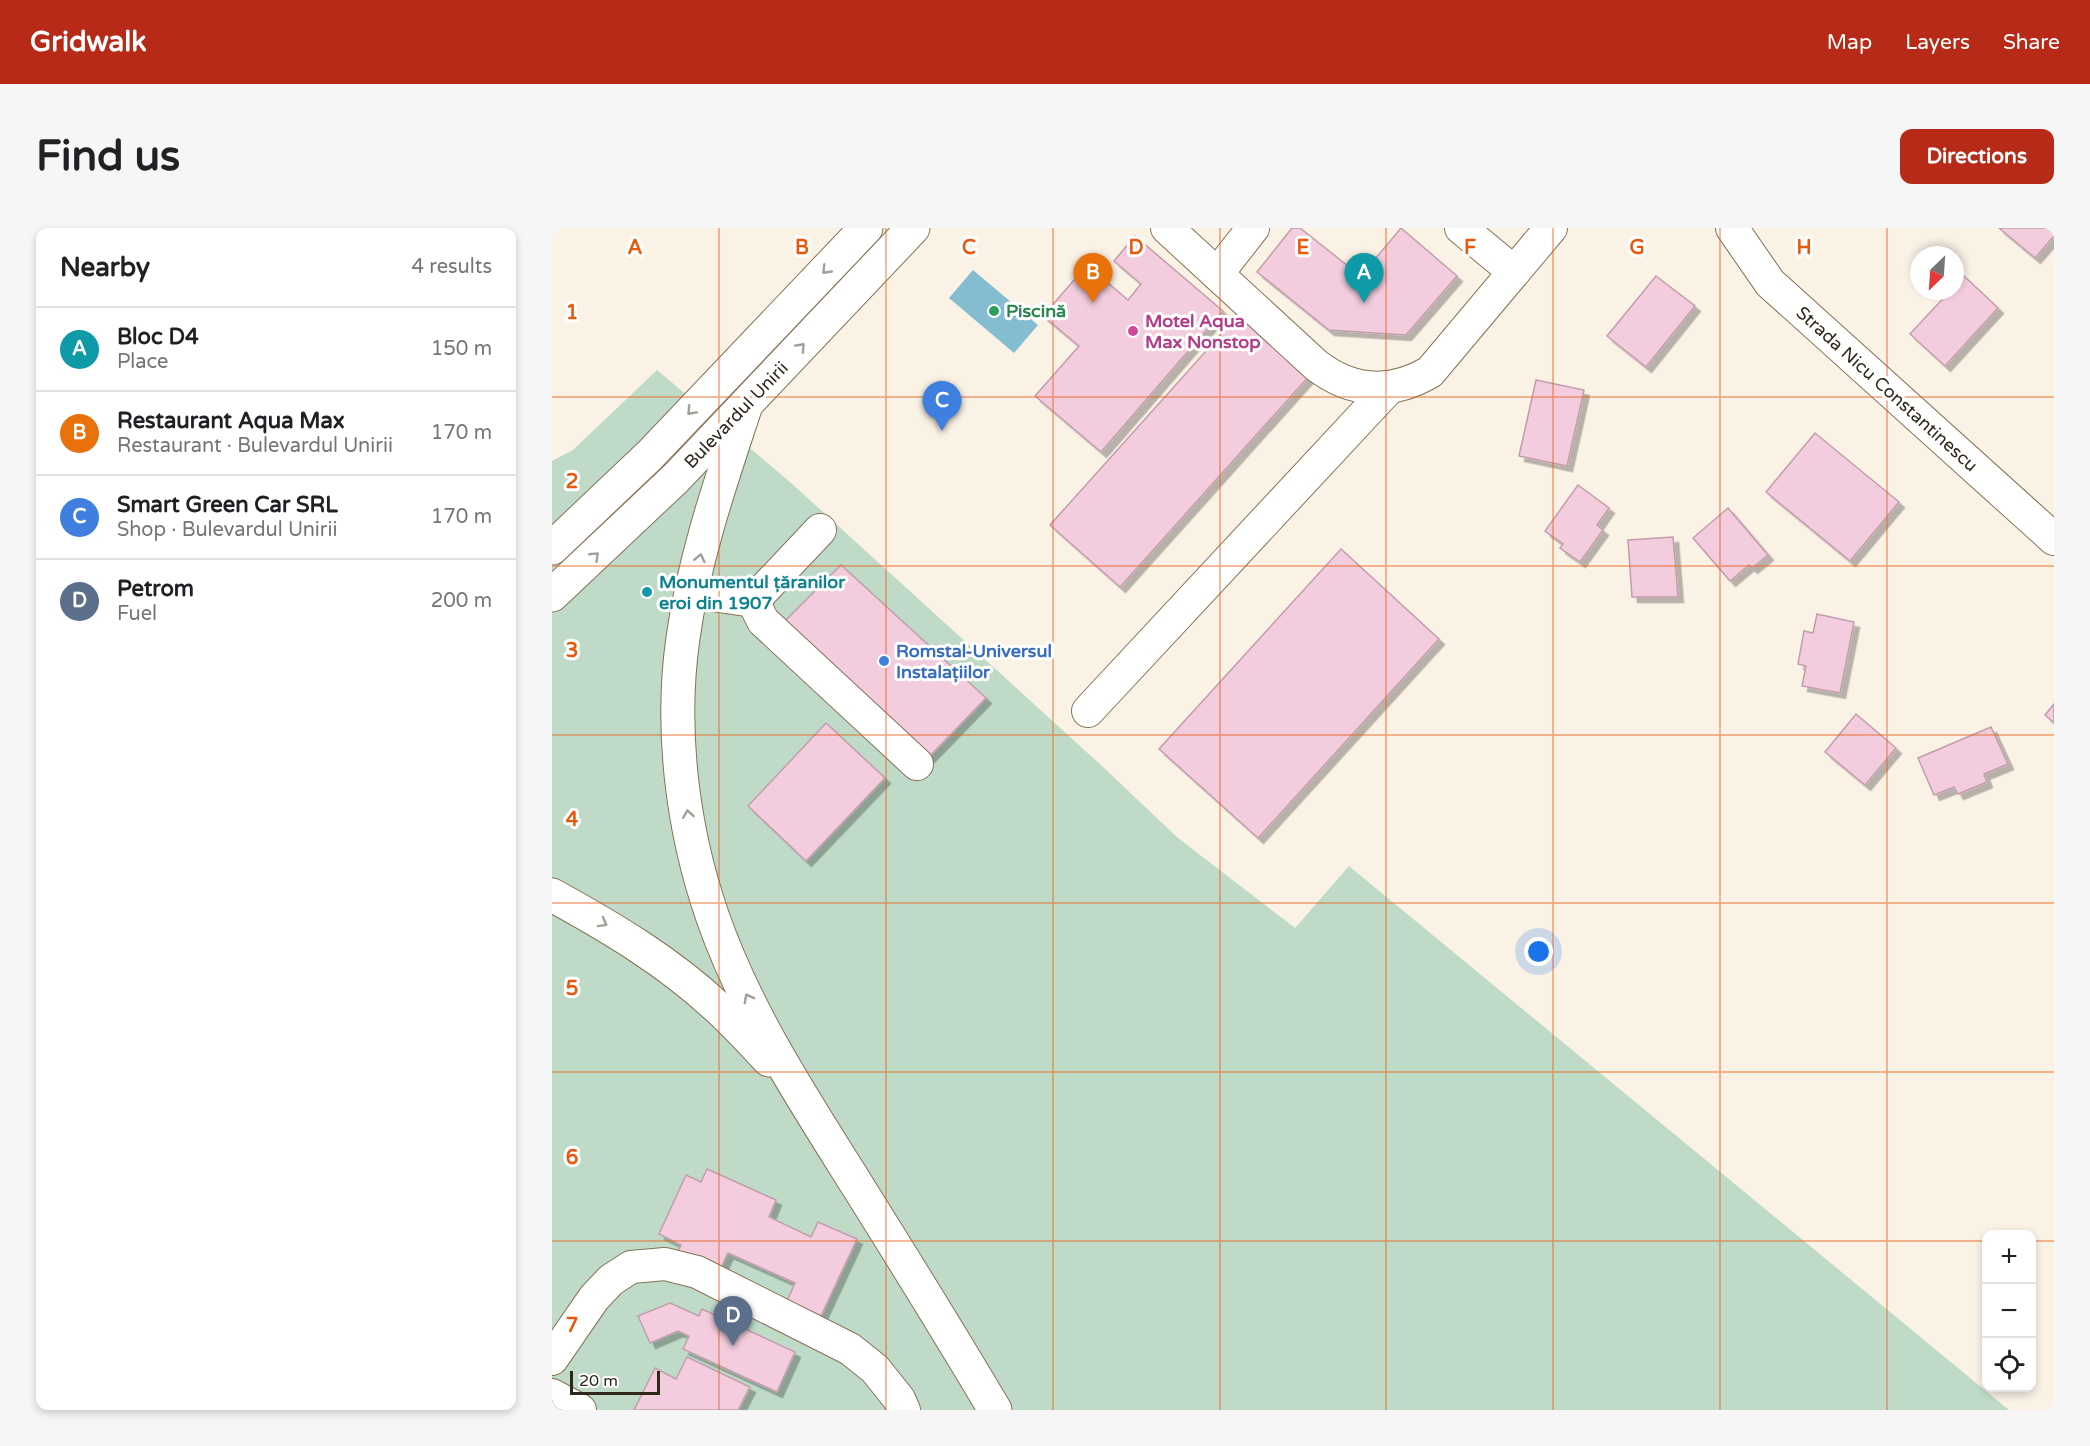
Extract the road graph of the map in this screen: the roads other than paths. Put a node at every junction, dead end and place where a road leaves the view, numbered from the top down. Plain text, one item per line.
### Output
1 (867, 228) edge
2 (913, 228) edge
3 (1167, 228) edge
4 (1253, 228) edge
5 (1461, 228) edge
6 (1551, 228) edge
7 (1732, 228) edge
8 (1514, 272) junction
9 (1217, 274) junction
10 (1388, 389) junction
11 (746, 405) junction
12 (594, 508) junction
13 (552, 526) edge
14 (820, 530) dead end
15 (2054, 539) edge
16 (552, 548) edge
17 (692, 592) junction
18 (552, 595) edge
19 (753, 601) junction
20 (1088, 711) dead end
21 (917, 764) dead end
22 (552, 895) edge
23 (795, 1087) junction
24 (552, 1359) edge
25 (552, 1395) edge
26 (580, 1410) edge
27 (904, 1410) edge
28 (995, 1410) edge

1 -> 12 main road, Bulevardul Unirii
11 -> 2 main road, Bulevardul Unirii
3 - 9 street
4 - 9 street
5 - 8 street
6 - 8 street
7 - 15 street, Strada Nicu Constantinescu
8 - 10 street
9 - 10 street
10 - 20 street
17 -> 11 main road
18 -> 11 main road, Bulevardul Unirii
12 - 13 main road
12 - 16 main road, Bulevardul Unirii
14 - 19 street
17 - 19 street
23 -> 17 main road
19 - 21 street
22 -> 23 main road
23 - 28 main road
24 - 27 street
25 - 26 street

